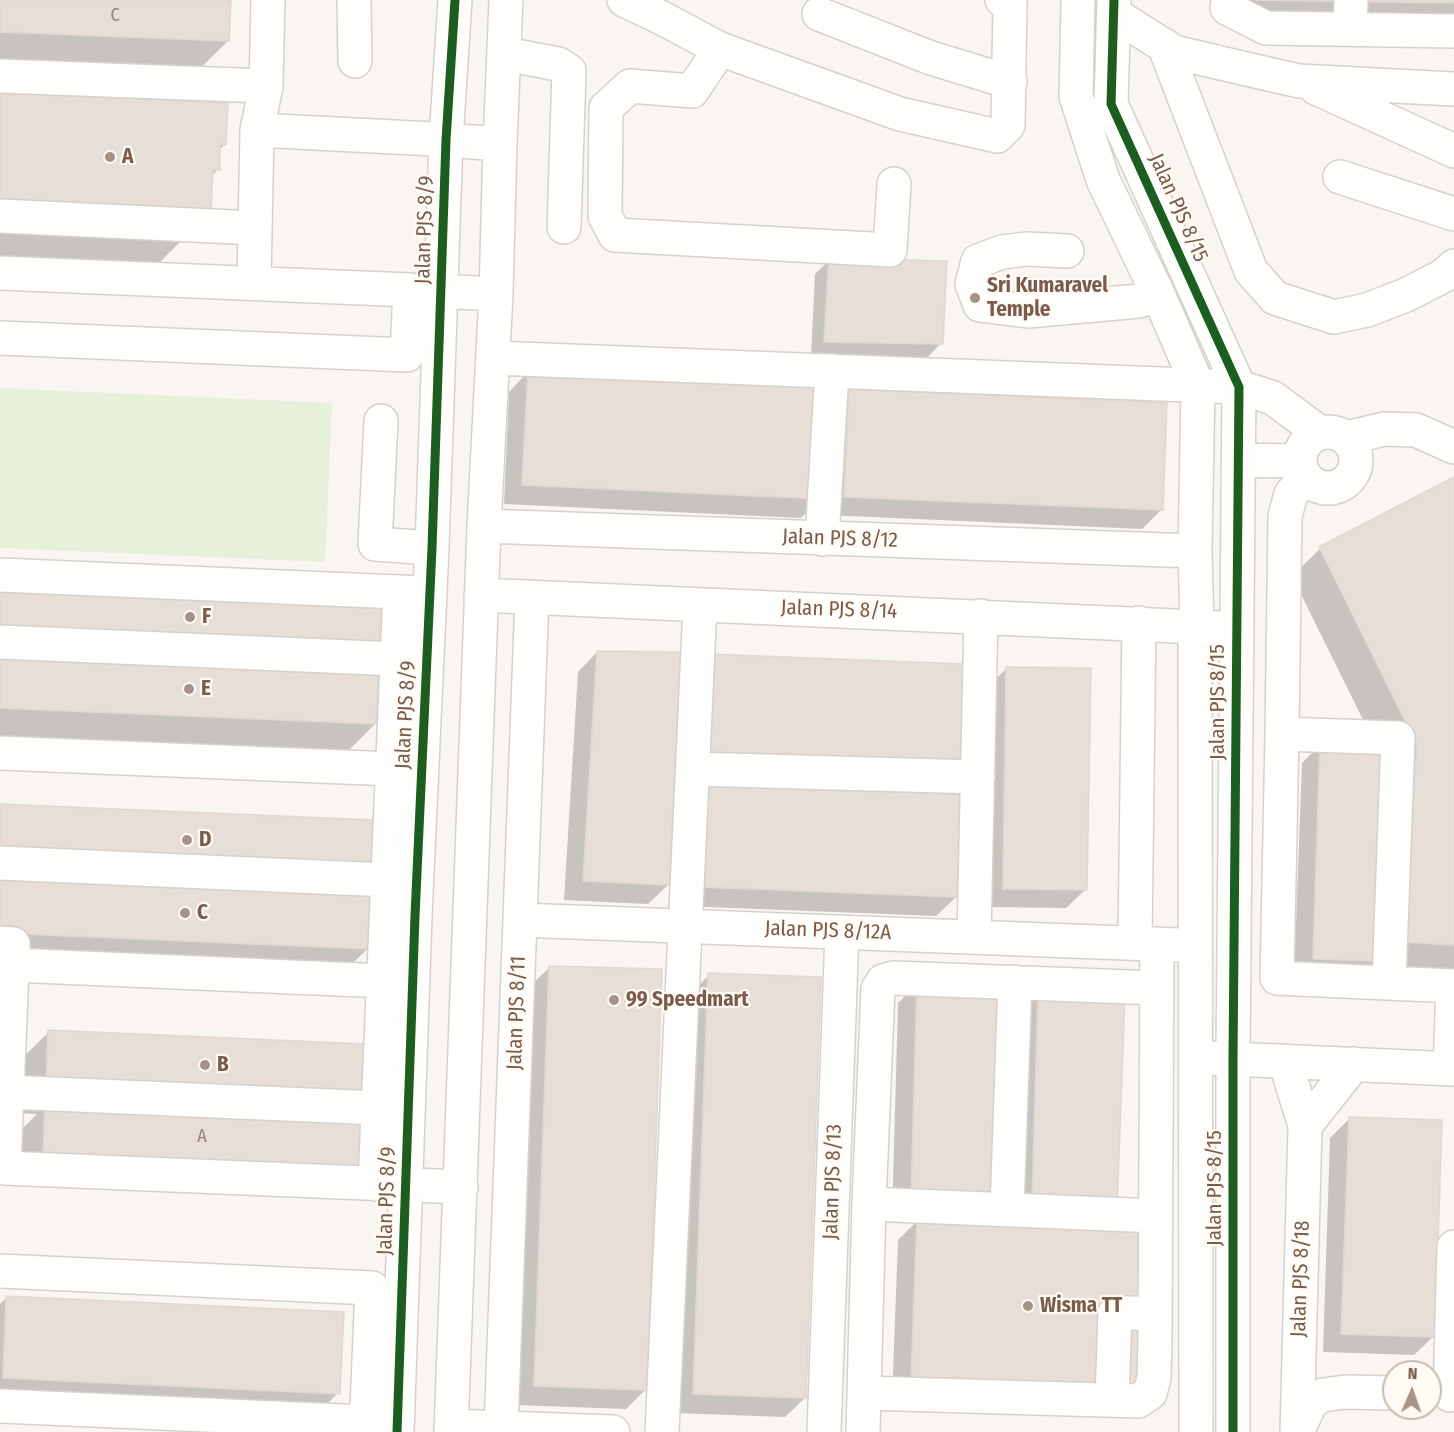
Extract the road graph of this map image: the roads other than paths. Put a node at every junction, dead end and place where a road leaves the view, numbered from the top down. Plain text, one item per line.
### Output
1 (268, 0) edge
2 (354, 0) edge
3 (455, 0) edge
4 (506, 0) edge
5 (624, 0) edge
6 (1002, 0) edge
7 (1078, 0) edge
8 (1227, 0) edge
9 (1114, 7) edge
10 (819, 14) dead end
11 (1351, 15) edge
12 (1454, 31) edge
13 (1164, 45) junction
14 (720, 49) junction
15 (504, 54) junction
16 (355, 61) dead end
17 (0, 76) edge
18 (1010, 81) junction
19 (1299, 81) junction
20 (266, 86) junction
21 (1454, 89) edge
22 (257, 130) junction
23 (446, 140) junction
24 (500, 144) junction
25 (1454, 151) edge
26 (1340, 177) dead end
27 (894, 184) dead end
28 (1454, 214) edge
29 (0, 216) edge
30 (564, 227) dead end
31 (255, 228) junction
32 (1067, 251) dead end
33 (1454, 266) edge
34 (0, 273) edge
35 (254, 283) junction
36 (426, 291) junction
37 (496, 294) junction
38 (1158, 294) junction
39 (0, 338) edge
40 (493, 358) junction
41 (832, 371) junction
42 (1198, 386) junction
43 (1239, 387) junction
44 (381, 421) dead end
45 (1334, 435) junction
46 (1454, 447) edge
47 (1239, 460) junction
48 (1303, 469) junction
49 (484, 526) junction
50 (822, 539) junction
51 (432, 548) junction
52 (1196, 551) junction
53 (0, 574) edge
54 (415, 592) junction
55 (482, 595) junction
56 (532, 597) junction
57 (700, 605) junction
58 (981, 616) junction
59 (1139, 623) junction
60 (1197, 626) junction
61 (1236, 629) junction
62 (0, 642) edge
63 (397, 659) junction
64 (1282, 734) junction
65 (0, 753) edge
66 (393, 769) junction
67 (693, 769) junction
68 (978, 777) junction
69 (0, 863) edge
70 (388, 880) junction
71 (520, 920) junction
72 (686, 926) junction
73 (842, 932) junction
74 (974, 937) junction
75 (1146, 944) junction
76 (1196, 946) junction
77 (6, 954) edge
78 (384, 981) junction
79 (1015, 982) junction
80 (1389, 983) junction
81 (1453, 986) edge
82 (1157, 988) junction
83 (1196, 1058) junction
84 (1233, 1059) junction
85 (1285, 1061) junction
86 (1354, 1064) junction
87 (1452, 1069) edge
88 (7, 1092) junction
89 (378, 1108) junction
90 (1305, 1126) junction
91 (390, 1184) junction
92 (461, 1187) junction
93 (870, 1204) junction
94 (1007, 1210) junction
95 (1156, 1216) junction
96 (1454, 1247) edge
97 (0, 1272) edge
98 (1155, 1328) junction
99 (1299, 1342) junction
100 (1196, 1346) junction
101 (1346, 1392) junction
102 (865, 1393) junction
103 (1382, 1394) edge
104 (1444, 1395) edge
105 (1112, 1400) junction
106 (0, 1406) edge
107 (382, 1427) edge
108 (501, 1428) junction
109 (451, 1429) edge
110 (613, 1432) edge
111 (662, 1432) edge
112 (824, 1432) edge
113 (863, 1432) edge
114 (1196, 1432) edge
115 (1233, 1432) edge
116 (1297, 1432) edge

1 - 20 street
2 - 16 street
3 - 23 street, Jalan PJS 8/9
4 - 15 street
5 - 14 street
6 - 18 street
7 - 38 street, Jalan PJS 8/15
8 - 11 street
9 - 13 street
9 - 43 street, Jalan PJS 8/15
10 - 18 street
11 - 12 street
13 - 19 street
13 - 33 street
14 - 18 street
14 - 27 street
15 - 24 street
15 - 30 street
17 - 20 street
19 - 21 street
19 - 25 street
20 - 22 street
22 - 23 street
22 - 31 street
23 - 24 street
23 - 36 street, Jalan PJS 8/9
24 - 37 street
26 - 28 street
29 - 31 street
31 - 35 street
32 - 38 street
34 - 35 street
35 - 36 street
36 - 37 street
36 - 39 street
36 - 51 street, Jalan PJS 8/9
37 - 40 street
38 - 42 street, Jalan PJS 8/15
40 - 41 street
40 - 49 street
41 - 42 street
41 - 50 street
42 - 43 street
42 - 52 street, Jalan PJS 8/15
43 - 45 street
43 - 47 street, Jalan PJS 8/15
44 - 51 street
45 - 46 street
45 - 48 street
45 - 48 street
47 - 48 street
47 - 61 street, Jalan PJS 8/15
48 - 64 street
49 - 50 street, Jalan PJS 8/12
49 - 55 street
50 - 52 street, Jalan PJS 8/12
51 - 54 street, Jalan PJS 8/9
52 - 60 street, Jalan PJS 8/15
53 - 54 street
54 - 63 street
54 - 91 street, Jalan PJS 8/9
55 - 56 street, Jalan PJS 8/14
55 - 92 street
56 - 57 street, Jalan PJS 8/14
56 - 71 street, Jalan PJS 8/11
57 - 58 street, Jalan PJS 8/14
57 - 67 street
58 - 59 street, Jalan PJS 8/14
58 - 68 street
59 - 60 street, Jalan PJS 8/14
59 - 75 street
60 - 61 street
60 - 76 street, Jalan PJS 8/15
61 - 84 street, Jalan PJS 8/15
62 - 63 street
63 - 66 street
64 - 80 street
64 - 80 street
65 - 66 street
66 - 70 street
67 - 68 street
67 - 72 street
68 - 74 street
69 - 70 street
70 - 78 street
71 - 72 street, Jalan PJS 8/12A
71 - 108 street, Jalan PJS 8/11
72 - 73 street, Jalan PJS 8/12A
72 - 111 street
73 - 74 street, Jalan PJS 8/12A
73 - 112 street, Jalan PJS 8/13
74 - 75 street, Jalan PJS 8/12A
75 - 76 street, Jalan PJS 8/12A
75 - 82 street
76 - 83 street, Jalan PJS 8/15
77 - 78 street
77 - 88 street
78 - 89 street
79 - 82 street
79 - 93 street
79 - 94 street
80 - 81 street
81 - 87 street
82 - 95 street
83 - 84 street
83 - 100 street, Jalan PJS 8/15
84 - 85 street
84 - 115 street, Jalan PJS 8/15
85 - 86 street
85 - 90 street, Jalan PJS 8/18
86 - 87 street
86 - 90 street
88 - 89 street
88 - 91 street
89 - 91 street
90 - 99 street, Jalan PJS 8/18
91 - 92 street
91 - 107 street, Jalan PJS 8/9
92 - 109 street
93 - 94 street
93 - 102 street
94 - 95 street
95 - 98 street
96 - 104 street
97 - 107 street
98 - 100 street
98 - 105 street
98 - 105 street
99 - 101 street
99 - 116 street, Jalan PJS 8/18
100 - 114 street, Jalan PJS 8/15
101 - 103 street
101 - 116 street
102 - 105 street
102 - 113 street
106 - 107 street
108 - 109 street
108 - 110 street

